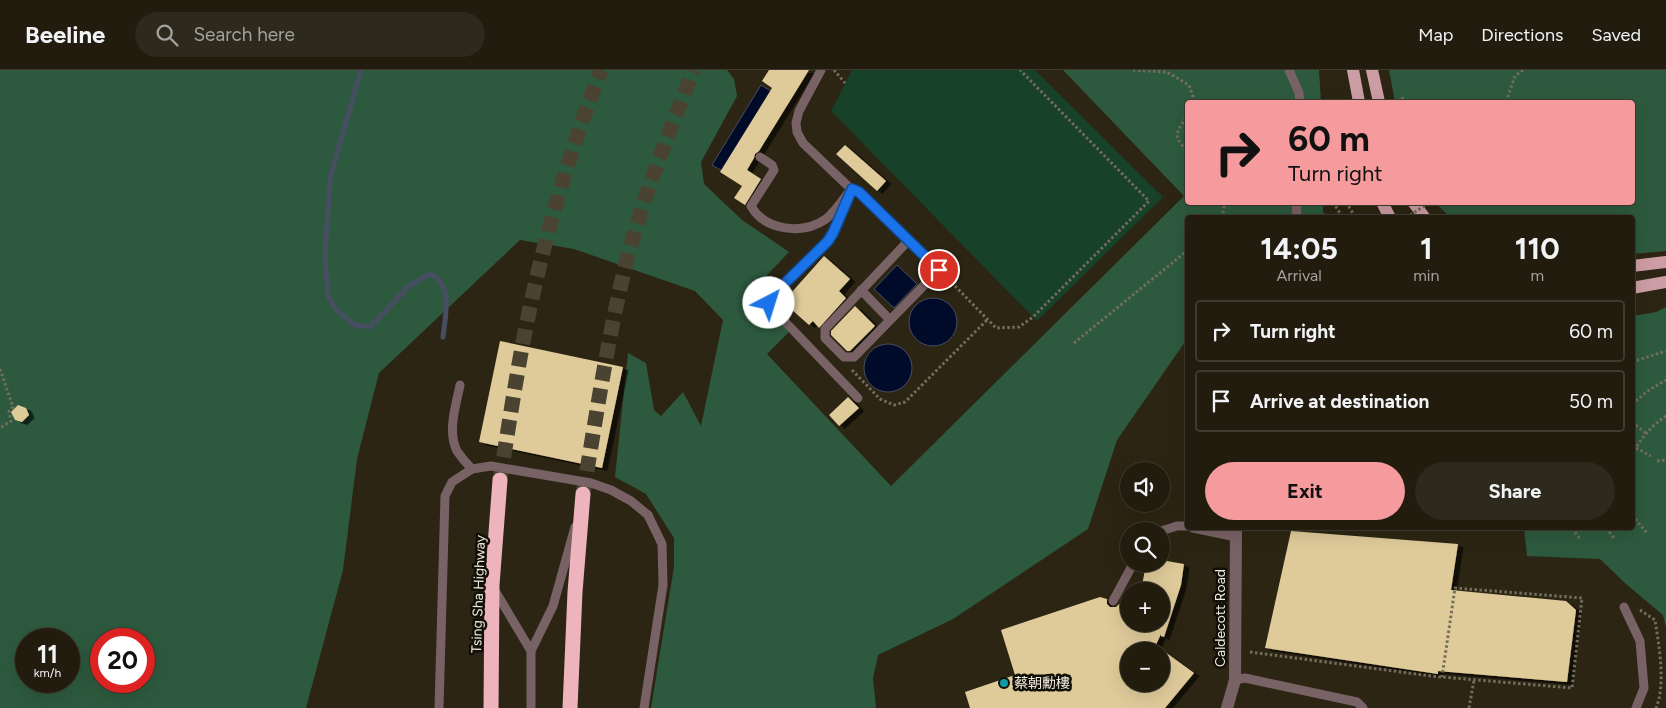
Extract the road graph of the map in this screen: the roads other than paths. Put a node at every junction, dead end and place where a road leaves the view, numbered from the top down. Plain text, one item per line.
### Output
1 (821, 70) edge
2 (1289, 70) edge
3 (1353, 70) edge
4 (1372, 70) edge
5 (1300, 100) edge
6 (1358, 100) edge
7 (1379, 100) edge
8 (760, 157) dead end
9 (852, 189) junction
10 (909, 240) junction
11 (1666, 262) edge
12 (1635, 266) edge
13 (939, 270) junction
14 (946, 277) road end
15 (1666, 282) edge
16 (1635, 287) edge
17 (861, 290) junction
18 (890, 320) junction
19 (460, 385) dead end
20 (858, 398) dead end
21 (472, 470) junction
22 (500, 480) tunnel mouth
23 (584, 494) joint
24 (1185, 526) edge
25 (1170, 528) edge
26 (1214, 530) edge
27 (1236, 532) edge
28 (1129, 572) edge
29 (492, 586) junction
30 (1113, 601) dead end
31 (1624, 608) dead end
32 (531, 651) junction
33 (1235, 680) junction
34 (439, 708) edge
35 (492, 708) edge
36 (531, 708) edge
37 (570, 708) edge
38 (644, 708) edge
39 (1227, 708) edge
40 (1363, 708) edge
41 (1636, 708) edge

1 - 9 lane
2 - 5 lane
3 - 6 main road
4 - 7 main road
8 - 9 lane
9 - 10 lane
9 - 20 lane
10 - 13 lane
10 - 17 lane
11 - 12 main road
13 - 14 lane
13 - 18 lane
15 - 16 main road
17 - 18 lane
17 - 18 lane
19 - 21 lane
21 - 34 lane
21 - 38 lane, bridge
22 - 29 highway, Tsing Sha Highway
23 - 32 lane
23 - 37 highway
24 - 25 lane
26 - 27 lane
27 - 33 street, Caldecott Road
28 - 30 lane
29 - 32 lane
29 - 35 highway, Tsing Sha Highway
31 - 41 lane
32 - 36 lane
33 - 39 street, Caldecott Road
33 - 40 lane

